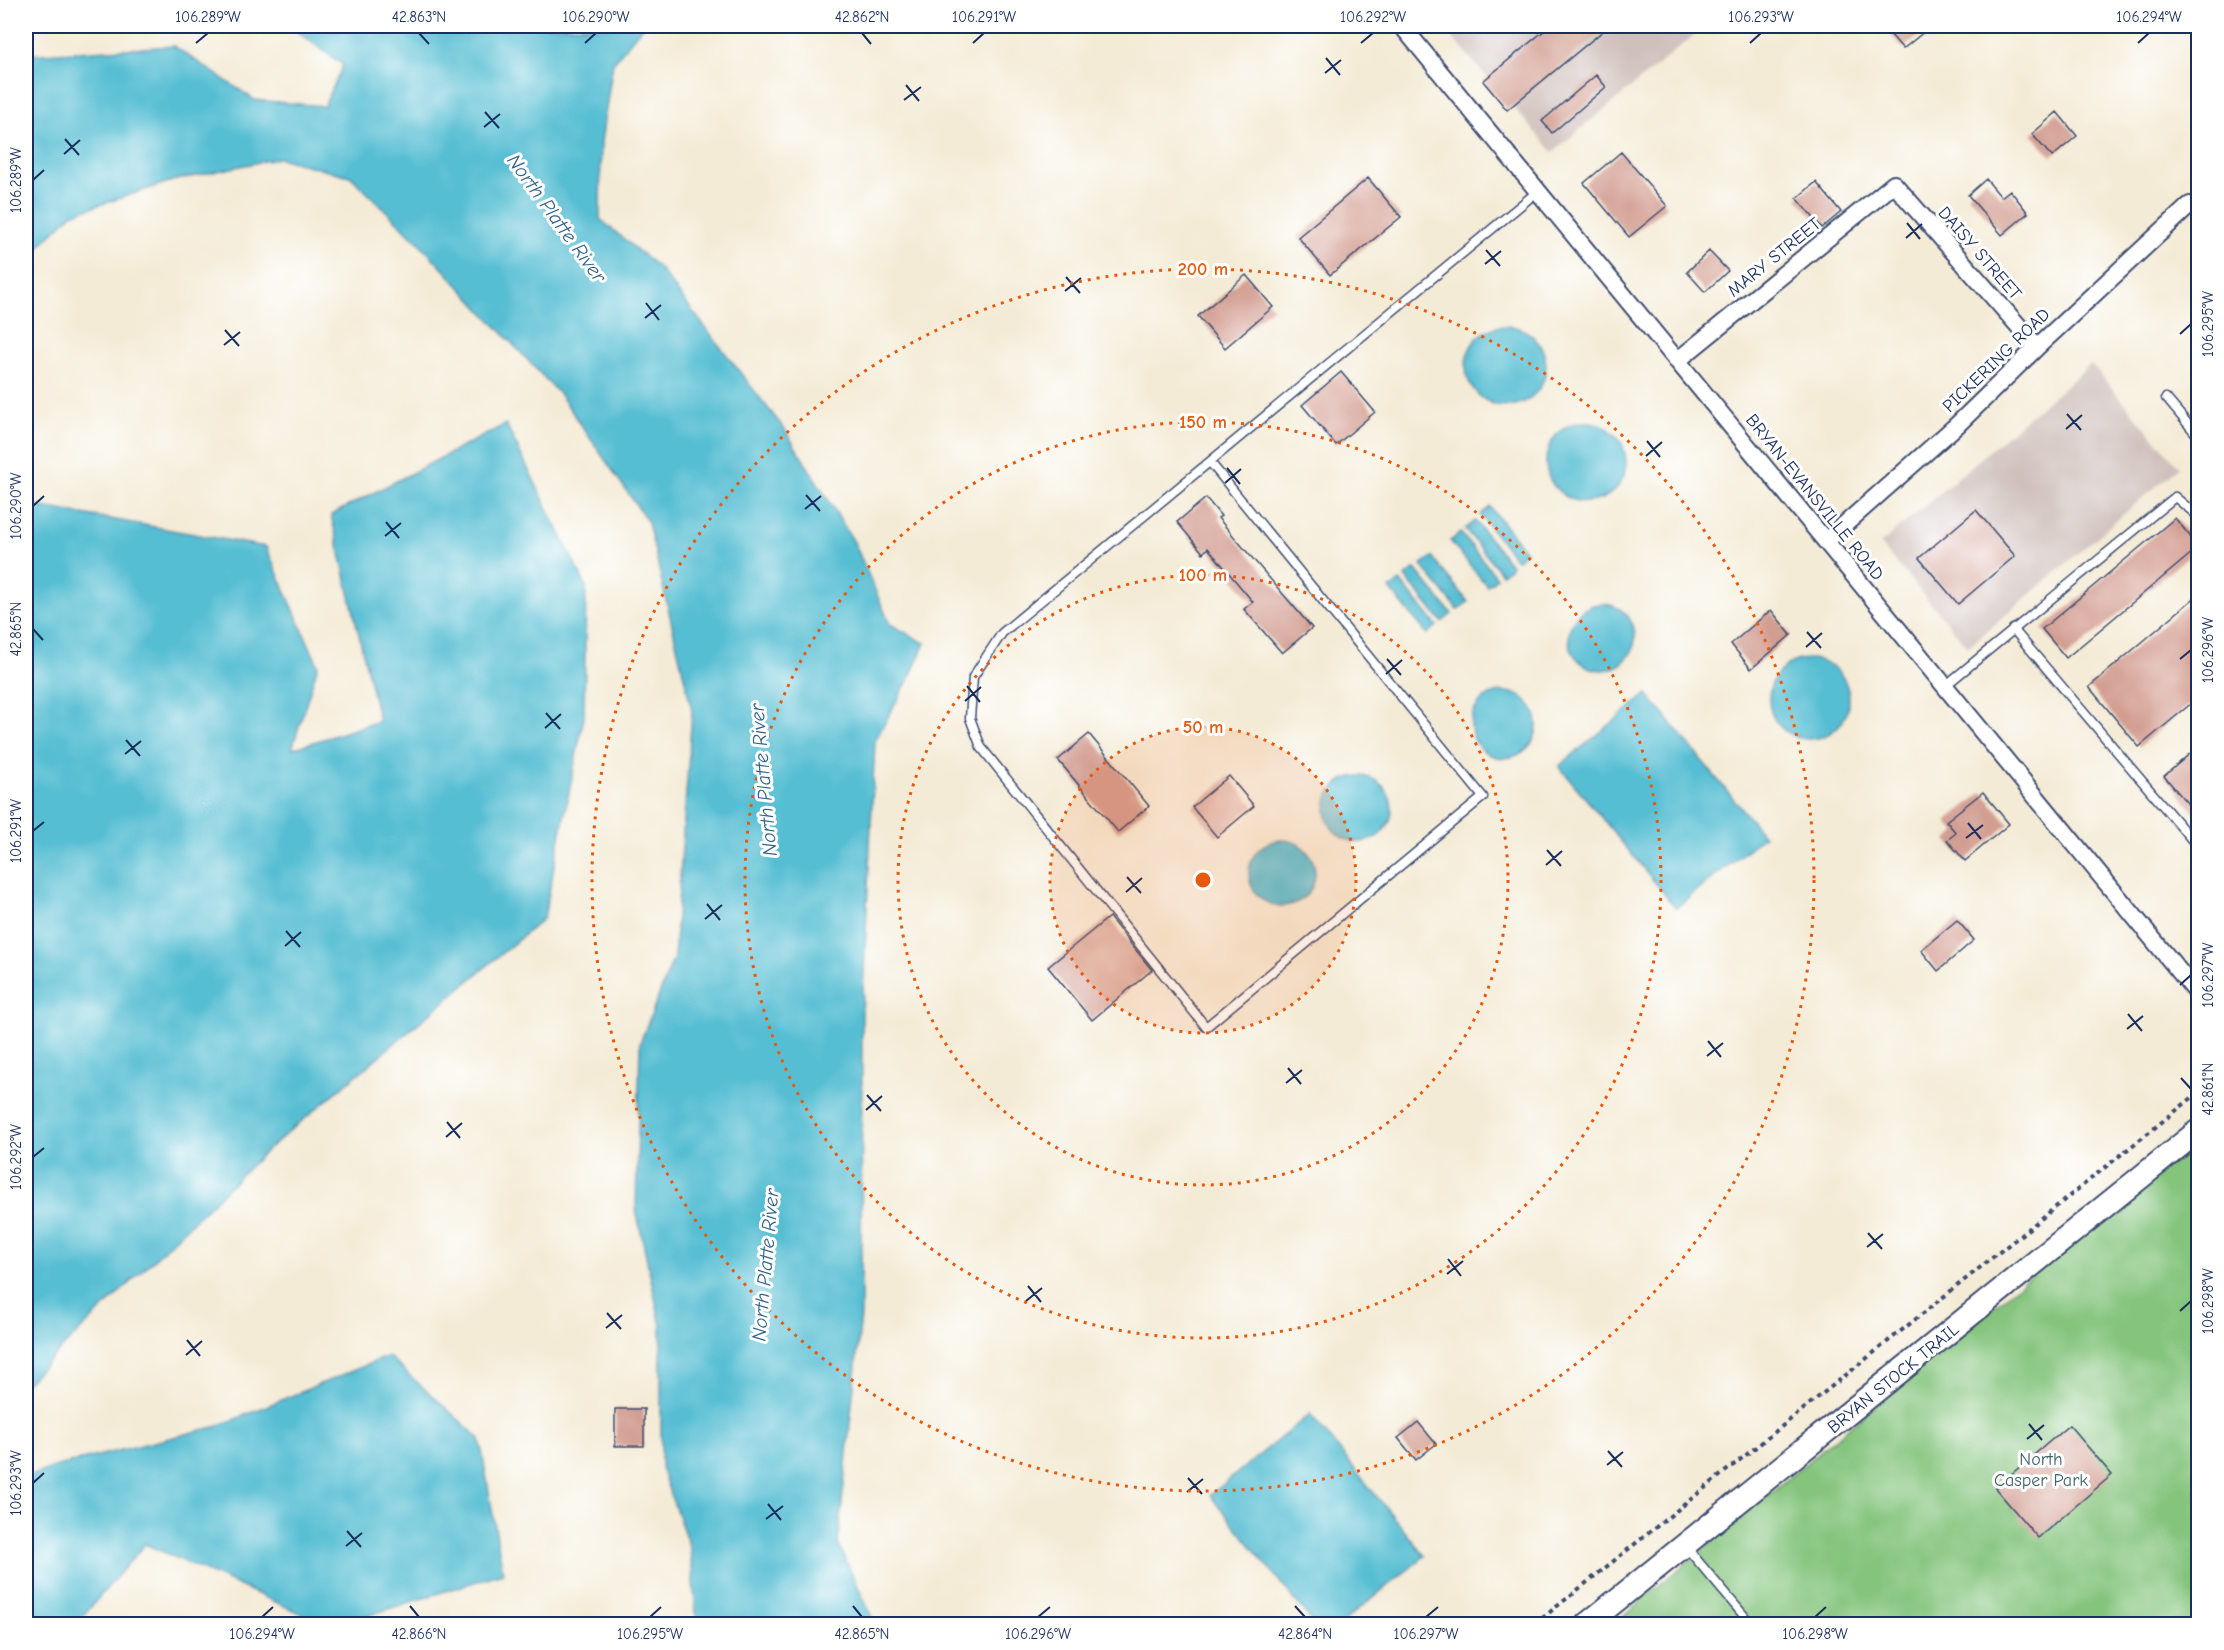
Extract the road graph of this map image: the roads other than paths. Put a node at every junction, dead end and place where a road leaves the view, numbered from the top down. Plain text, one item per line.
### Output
1 (1402, 26) edge
2 (1894, 184) joint
3 (1538, 191) junction
4 (2190, 205) dead end
5 (2037, 347) junction
6 (1677, 361) junction
7 (2166, 398) dead end
8 (2199, 436) edge
9 (1210, 462) junction
10 (2199, 516) edge
11 (1826, 541) junction
12 (2013, 629) junction
13 (1945, 686) junction
14 (2199, 847) edge
15 (2199, 994) edge
16 (2199, 1131) edge
17 (1685, 1546) junction
18 (1587, 1624) edge
19 (1751, 1624) edge

1 - 3 street, BRYAN-EVANSVILLE ROAD
2 - 5 street, DAISY STREET
2 - 6 street, MARY STREET
3 - 6 street, BRYAN-EVANSVILLE ROAD
3 - 9 lane
4 - 5 street, PICKERING ROAD
5 - 11 street, PICKERING ROAD
6 - 11 street, BRYAN-EVANSVILLE ROAD
7 - 8 lane
9 - 9 lane
10 - 12 lane
11 - 13 street, BRYAN-EVANSVILLE ROAD
12 - 13 lane
12 - 14 lane
13 - 15 street, BRYAN-EVANSVILLE ROAD
16 - 17 main road, BRYAN STOCK TRAIL
17 - 18 main road, BRYAN STOCK TRAIL
17 - 19 lane

